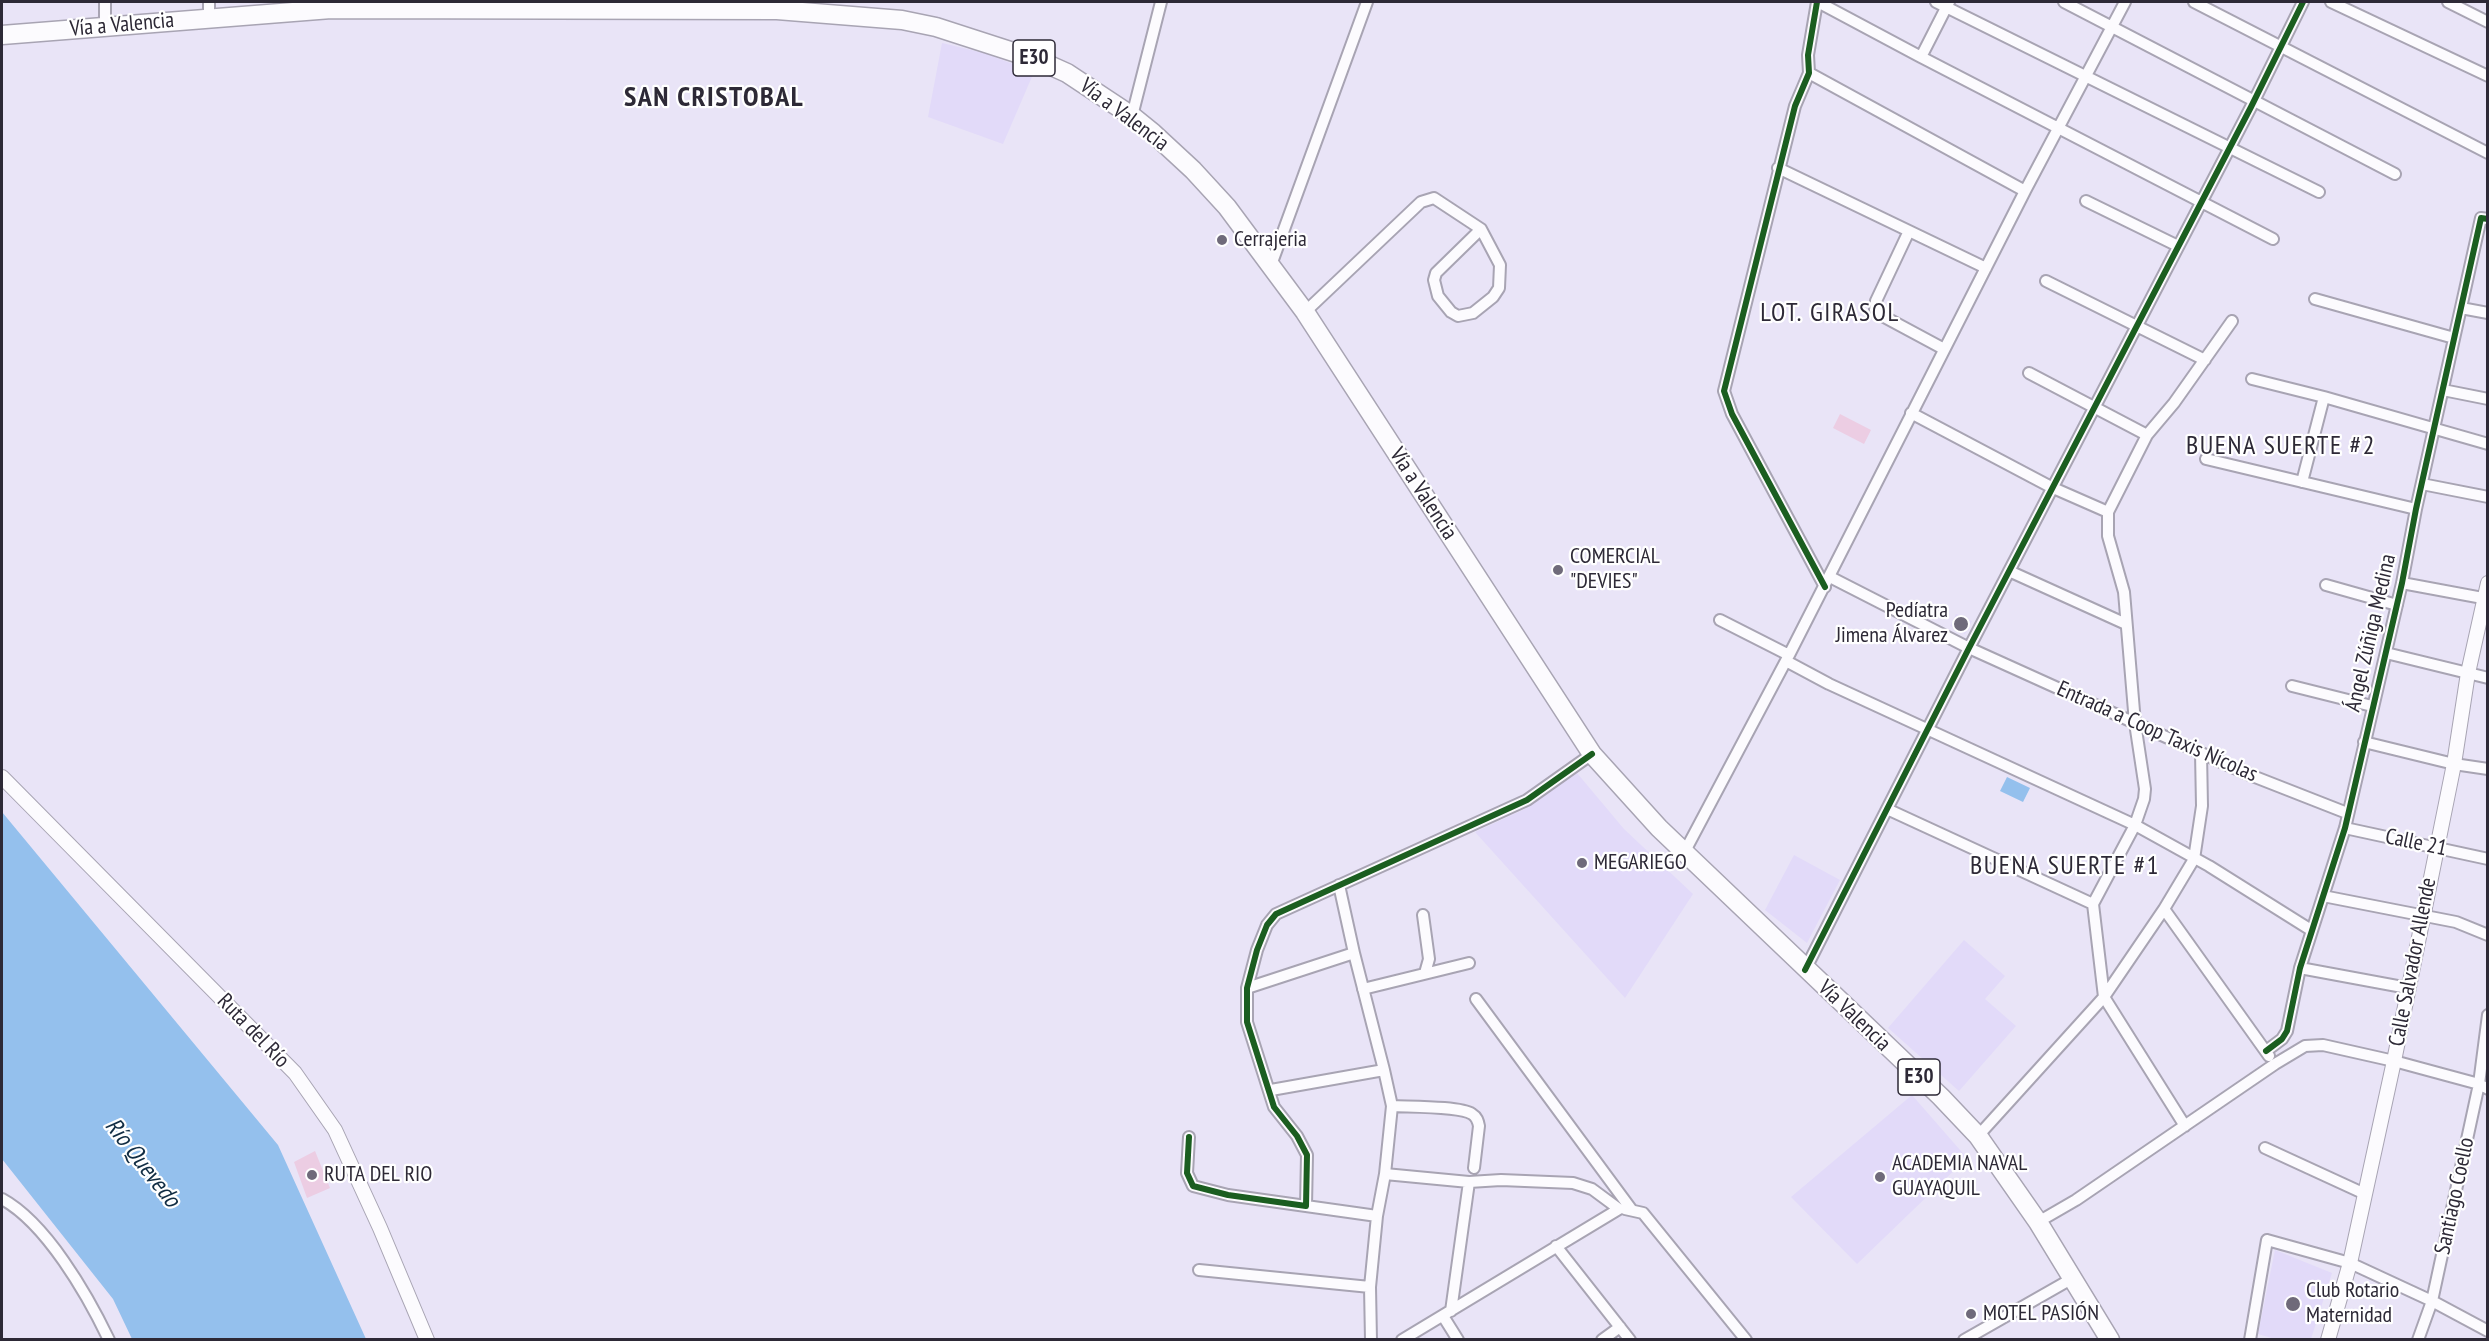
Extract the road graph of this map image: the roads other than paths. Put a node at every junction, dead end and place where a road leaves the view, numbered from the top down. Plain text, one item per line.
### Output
1 (105, 2) edge
2 (1161, 2) edge
3 (1367, 2) edge
4 (1818, 2) edge
5 (2064, 2) edge
6 (2125, 2) edge
7 (2194, 2) edge
8 (2303, 2) edge
9 (2331, 2) edge
10 (2448, 2) edge
11 (1944, 3) edge
12 (331, 5) edge
13 (464, 5) edge
14 (620, 5) edge
15 (778, 6) edge
16 (209, 10) edge
17 (2487, 22) edge
18 (105, 26) junction
19 (2112, 27) junction
20 (2, 35) edge
21 (2281, 46) junction
22 (1921, 57) junction
23 (1809, 73) junction
24 (2086, 76) junction
25 (2487, 76) edge
26 (2254, 101) junction
27 (1132, 116) junction
28 (2059, 127) junction
29 (2230, 147) junction
30 (2487, 153) edge
31 (1778, 168) junction
32 (2396, 174) dead end
33 (2025, 191) junction
34 (2319, 192) dead end
35 (2086, 201) dead end
36 (2201, 201) junction
37 (2487, 219) edge
38 (1481, 229) junction
39 (1909, 231) junction
40 (2273, 239) dead end
41 (2178, 246) junction
42 (1271, 265) junction
43 (1986, 268) junction
44 (2046, 281) dead end
45 (2315, 298) dead end
46 (2461, 308) junction
47 (1305, 312) junction
48 (2487, 313) edge
49 (2232, 321) dead end
50 (2135, 326) junction
51 (2454, 338) junction
52 (1944, 349) junction
53 (2205, 360) junction
54 (2030, 373) dead end
55 (2252, 379) dead end
56 (2443, 390) junction
57 (2324, 397) junction
58 (2487, 399) edge
59 (2093, 409) junction
60 (1911, 413) junction
61 (2434, 430) junction
62 (2147, 435) junction
63 (2487, 444) edge
64 (2206, 459) dead end
65 (2302, 482) junction
66 (2422, 484) junction
67 (2051, 487) junction
68 (2487, 497) edge
69 (2416, 509) junction
70 (2108, 512) junction
71 (2009, 571) junction
72 (1828, 582) junction
73 (2487, 582) edge
74 (2402, 583) junction
75 (2326, 585) dead end
76 (2486, 598) edge
77 (2397, 604) junction
78 (1719, 620) dead end
79 (2126, 624) junction
80 (1969, 648) junction
81 (2386, 654) junction
82 (1787, 658) junction
83 (2468, 673) junction
84 (2487, 678) edge
85 (2292, 686) dead end
86 (2372, 706) junction
87 (2135, 723) junction
88 (1928, 728) junction
89 (2364, 742) junction
90 (2201, 753) junction
91 (1592, 754) junction
92 (2454, 764) junction
93 (2487, 769) edge
94 (2, 777) edge
95 (1887, 809) junction
96 (2347, 813) junction
97 (2135, 825) junction
98 (2345, 828) junction
99 (2435, 847) junction
100 (1684, 853) junction
101 (2194, 859) junction
102 (2487, 859) edge
103 (1339, 885) junction
104 (2323, 896) junction
105 (2093, 904) junction
106 (2164, 909) junction
107 (1423, 915) dead end
108 (2422, 917) junction
109 (2312, 930) junction
110 (2487, 935) edge
111 (1354, 953) junction
112 (1469, 963) dead end
113 (2300, 968) junction
114 (1805, 969) junction
115 (1425, 973) junction
116 (1247, 988) junction
117 (2408, 988) junction
118 (1363, 989) junction
119 (2104, 997) junction
120 (1476, 999) dead end
121 (2487, 1016) edge
122 (2266, 1051) junction
123 (2394, 1061) junction
124 (2275, 1064) junction
125 (1384, 1070) junction
126 (2483, 1087) edge
127 (1270, 1090) junction
128 (1392, 1106) junction
129 (2185, 1126) junction
130 (1978, 1136) junction
131 (1189, 1137) dead end
132 (2265, 1148) dead end
133 (1474, 1168) dead end
134 (1385, 1174) junction
135 (1469, 1182) junction
136 (1573, 1183) junction
137 (1614, 1186) junction
138 (2365, 1194) junction
139 (2, 1199) edge
140 (1306, 1206) junction
141 (1619, 1209) junction
142 (1631, 1209) junction
143 (1377, 1216) junction
144 (2038, 1222) junction
145 (1556, 1246) junction
146 (2350, 1263) junction
147 (1199, 1270) dead end
148 (2073, 1278) junction
149 (1370, 1287) junction
150 (2432, 1301) junction
151 (1447, 1313) junction
152 (1620, 1327) junction
153 (2487, 1330) edge
154 (109, 1340) edge
155 (427, 1340) edge
156 (1371, 1340) edge
157 (1402, 1340) edge
158 (1458, 1340) edge
159 (1602, 1340) edge
160 (1630, 1340) edge
161 (1746, 1340) edge
162 (1964, 1340) edge
163 (2110, 1340) edge
164 (2250, 1340) edge
165 (2328, 1340) edge
166 (2418, 1340) edge

1 - 18 street
2 - 27 street
3 - 42 street
4 - 22 street
4 - 23 street
5 - 19 street
6 - 19 street
7 - 21 street
8 - 21 street
9 - 25 street
10 - 17 street
11 - 22 street
11 - 24 street
12 - 13 highway, Vía a Valencia / E30
12 - 16 highway, Vía a Valencia / E30
13 - 14 highway, Vía a Valencia / E30
14 - 15 highway, Vía a Valencia / E30
15 - 27 highway, Vía a Valencia / E30
16 - 18 highway, Vía a Valencia / E30
18 - 20 highway, Vía a Valencia / E30
19 - 24 street
19 - 26 street
21 - 26 street
21 - 30 street
22 - 28 street
23 - 31 street
23 - 33 street
24 - 28 street
24 - 29 street
26 - 29 street
26 - 32 street
27 - 42 highway, Vía a Valencia / E30
28 - 33 street
28 - 36 street
29 - 34 street
29 - 36 street
31 - 39 street
31 - 72 street
33 - 43 street
35 - 41 street
36 - 40 street
36 - 41 street
37 - 46 street, Ángel Zúñiga Medina
38 - 38 street
38 - 47 street
39 - 43 street
39 - 52 street
41 - 50 street
42 - 47 highway, Vía a Valencia / E30
43 - 52 street
44 - 50 street
45 - 51 street
46 - 48 street
46 - 51 street, Ángel Zúñiga Medina
47 - 91 highway, Vía a Valencia / E30
49 - 53 street
50 - 53 street
50 - 59 street
51 - 56 street, Ángel Zúñiga Medina
52 - 60 street
53 - 62 street
54 - 59 street
55 - 57 street
56 - 58 street
56 - 61 street, Ángel Zúñiga Medina
57 - 61 street
57 - 65 street
59 - 62 street
59 - 67 street
60 - 67 street
60 - 72 street
61 - 63 street
61 - 66 street, Ángel Zúñiga Medina
62 - 70 street
64 - 65 street
65 - 69 street
66 - 68 street
66 - 69 street, Ángel Zúñiga Medina
67 - 70 street
67 - 71 street
69 - 74 street, Ángel Zúñiga Medina
70 - 79 street
71 - 79 street
71 - 80 street
72 - 80 street, Entrada a Coop Taxis Nícolas
72 - 82 street
73 - 76 street, Calle Salvador Allende
74 - 76 street
74 - 77 street, Ángel Zúñiga Medina
75 - 77 street
76 - 83 street, Calle Salvador Allende
77 - 81 street, Ángel Zúñiga Medina
78 - 82 street
79 - 87 street
80 - 87 street, Entrada a Coop Taxis Nícolas
80 - 88 street
81 - 83 street
81 - 86 street, Ángel Zúñiga Medina
82 - 88 street
82 - 100 street
83 - 84 street
83 - 92 street, Calle Salvador Allende
85 - 86 street
86 - 89 street, Ángel Zúñiga Medina
87 - 90 street, Entrada a Coop Taxis Nícolas
87 - 97 street
88 - 95 street
88 - 97 street
89 - 92 street
89 - 96 street, Ángel Zúñiga Medina
90 - 96 street, Entrada a Coop Taxis Nícolas
90 - 101 street
91 - 100 highway, Vía a Valencia / E30
91 - 103 street
92 - 93 street
92 - 99 street, Calle Salvador Allende
94 - 155 street, Ruta del Río
95 - 105 street
95 - 114 street
96 - 98 street, Ángel Zúñiga Medina
97 - 101 street
97 - 105 street
98 - 99 street, Calle 21
98 - 104 street, Ángel Zúñiga Medina
99 - 102 street, Calle 21
99 - 108 street, Calle Salvador Allende
100 - 114 highway, Vía Valencia / E30
101 - 106 street
101 - 109 street
103 - 111 street
103 - 116 street
104 - 108 street
104 - 109 street, Ángel Zúñiga Medina
105 - 119 street
106 - 119 street
106 - 122 street
107 - 115 street
108 - 110 street
108 - 117 street, Calle Salvador Allende
109 - 113 street, Ángel Zúñiga Medina
111 - 116 street
111 - 118 street
112 - 115 street
113 - 117 street
113 - 122 street, Ángel Zúñiga Medina
114 - 130 highway, Vía Valencia / E30
115 - 118 street
116 - 127 street
117 - 123 street, Calle Salvador Allende
118 - 125 street
119 - 129 street
119 - 130 street
120 - 137 street
121 - 126 street, Santiago Coello
122 - 124 street
123 - 124 street
123 - 126 street
123 - 138 street, Calle Salvador Allende
124 - 129 street
125 - 127 street
125 - 128 street
126 - 150 street, Santiago Coello
127 - 140 street
128 - 133 street
128 - 134 street
129 - 144 street
130 - 144 highway, Vía Valencia / E30
131 - 140 street
132 - 138 street
134 - 135 street
134 - 143 street
135 - 136 street
135 - 151 street
136 - 137 street
136 - 141 street
137 - 142 street
138 - 146 street, Calle Salvador Allende
139 - 154 street
140 - 143 street
141 - 142 street
141 - 145 street
142 - 161 street
143 - 149 street
144 - 148 highway, Vía Valencia / E30
145 - 151 street
145 - 152 street
146 - 150 street
146 - 164 street
146 - 165 street, Calle Salvador Allende
147 - 149 street
148 - 162 street
148 - 163 highway, Vía Valencia / E30
149 - 156 street
150 - 153 street
150 - 166 street, Santiago Coello
151 - 157 street
151 - 158 street
152 - 159 street
152 - 160 street

